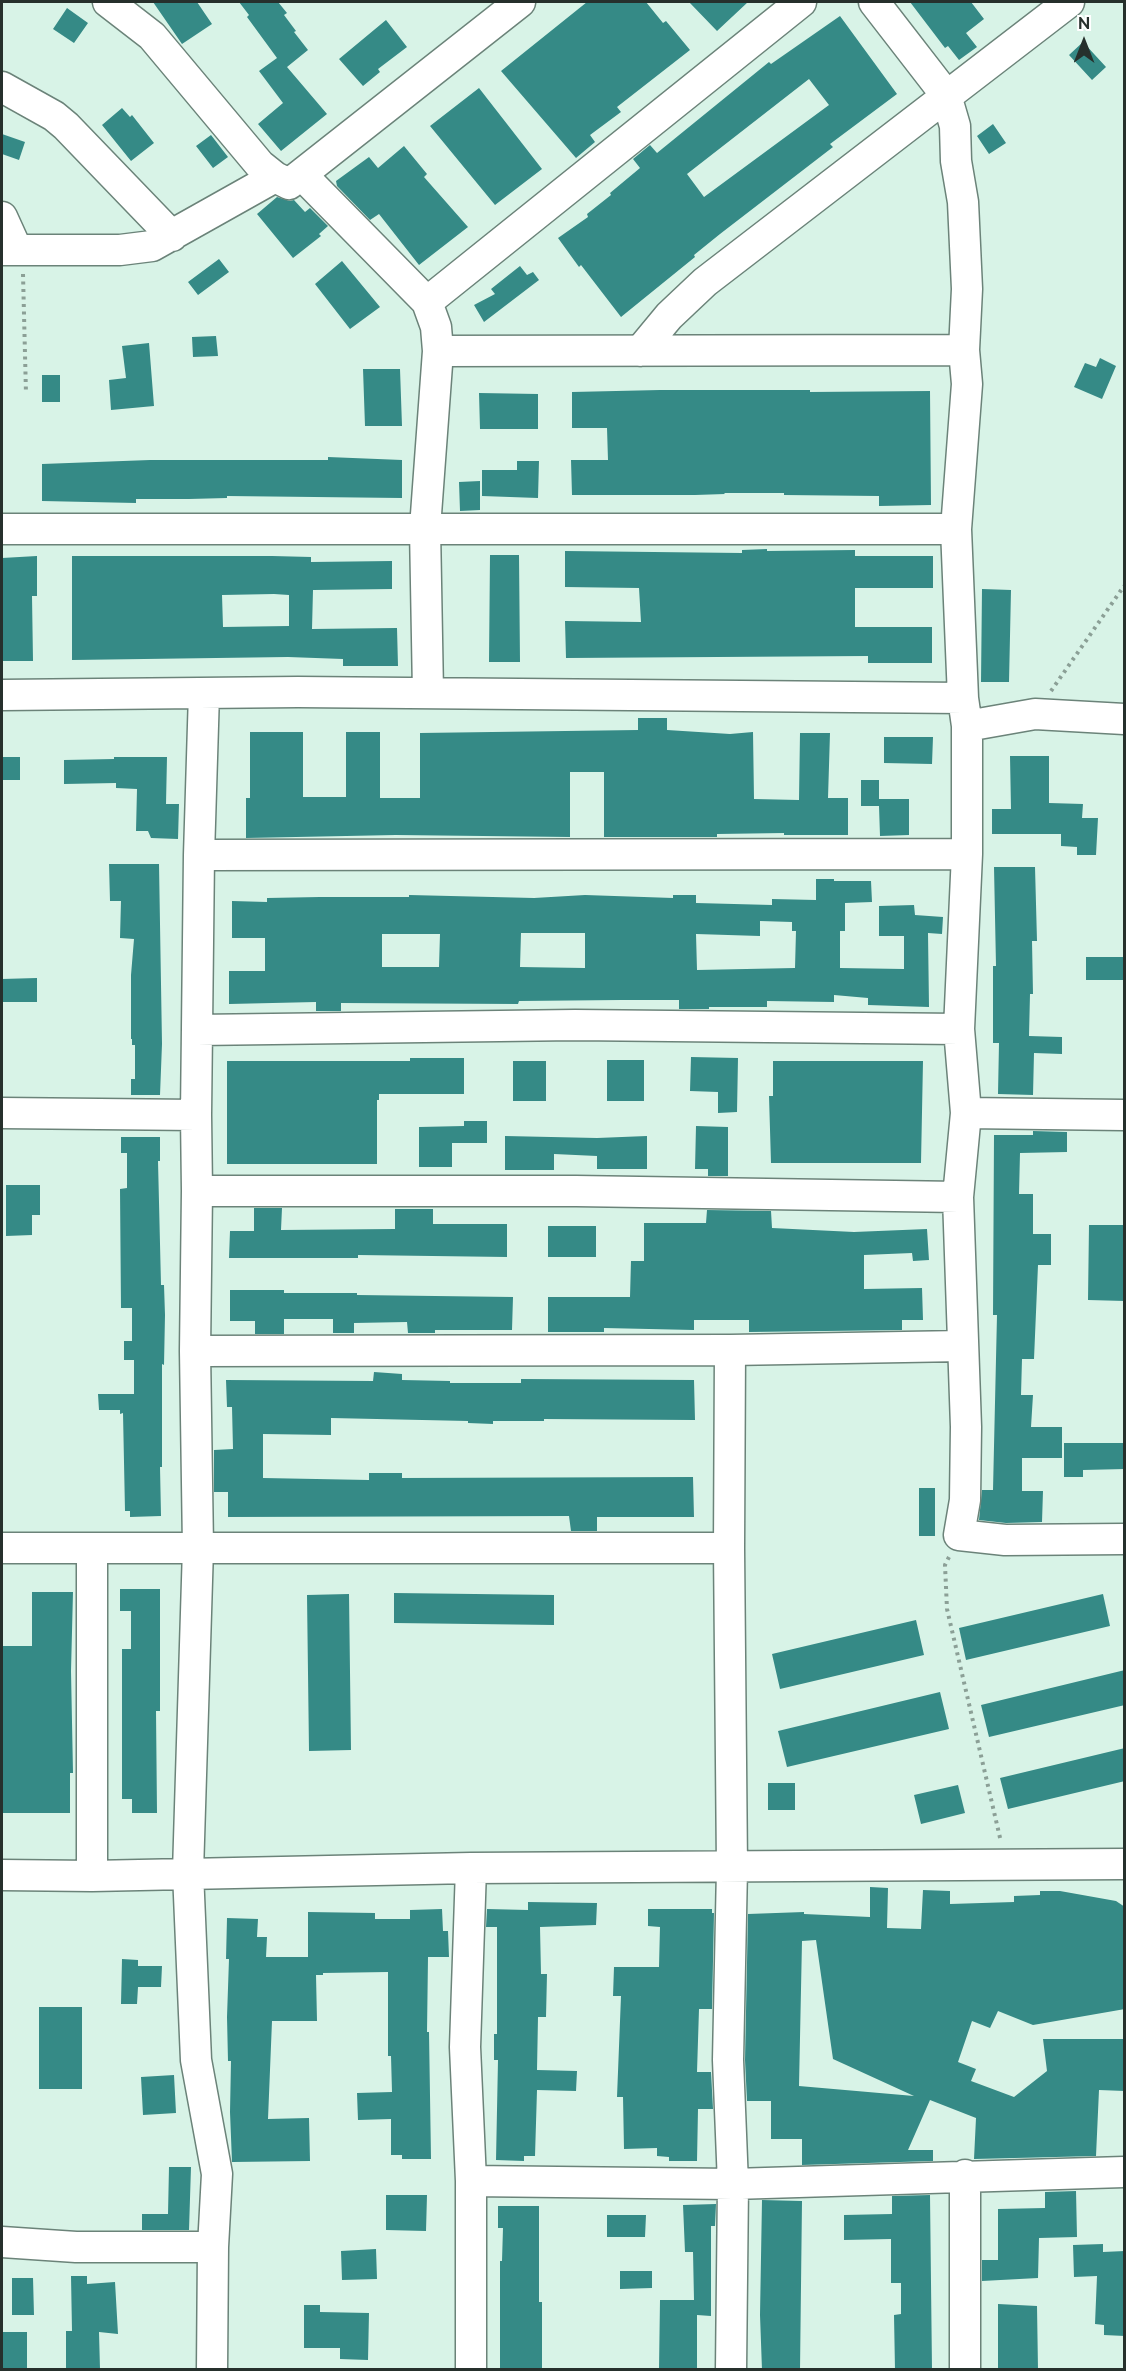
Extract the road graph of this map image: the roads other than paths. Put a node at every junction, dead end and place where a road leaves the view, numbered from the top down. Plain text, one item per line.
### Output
1 (108, 2) edge
2 (520, 2) edge
3 (801, 2) edge
4 (874, 2) edge
5 (1069, 2) edge
6 (2, 87) edge
7 (946, 95) junction
8 (289, 176) junction
9 (2, 217) edge
10 (172, 236) junction
11 (9, 250) edge
12 (427, 302) junction
13 (964, 350) junction
14 (438, 351) junction
15 (640, 351) junction
16 (425, 528) junction
17 (2, 529) edge
18 (956, 529) junction
19 (204, 693) junction
20 (428, 693) junction
21 (2, 694) edge
22 (965, 712) junction
23 (1125, 719) edge
24 (967, 854) junction
25 (199, 855) junction
26 (959, 1029) junction
27 (197, 1030) junction
28 (2, 1113) edge
29 (966, 1113) junction
30 (196, 1115) junction
31 (1125, 1115) edge
32 (197, 1191) junction
33 (958, 1197) junction
34 (962, 1346) junction
35 (730, 1350) junction
36 (195, 1351) junction
37 (1125, 1539) edge
38 (2, 1548) edge
39 (92, 1548) junction
40 (198, 1548) junction
41 (729, 1548) junction
42 (1125, 1864) edge
43 (471, 1868) junction
44 (732, 1868) junction
45 (188, 1872) junction
46 (2, 1875) edge
47 (92, 1876) junction
48 (1125, 2172) edge
49 (965, 2175) junction
50 (471, 2181) junction
51 (733, 2184) junction
52 (2, 2242) edge
53 (213, 2247) junction
54 (212, 2370) edge
55 (471, 2370) edge
56 (731, 2370) edge
57 (965, 2370) edge

1 - 8 street
2 - 8 street
3 - 12 street
4 - 7 street
5 - 7 street
6 - 10 street
7 - 13 street
7 - 15 street
8 - 10 street
8 - 12 street
9 - 11 street
10 - 11 street
12 - 14 street
13 - 15 street
13 - 18 street
14 - 15 street
14 - 16 street
16 - 17 street
16 - 18 street
16 - 20 street
18 - 22 street
19 - 20 street
19 - 21 street
19 - 25 street
20 - 22 street
22 - 23 street
22 - 24 street
24 - 25 street
24 - 26 street
25 - 27 street
26 - 27 street
26 - 29 street
27 - 30 street
28 - 30 street
29 - 31 street
29 - 33 street
30 - 32 street
32 - 33 street
32 - 36 street
33 - 34 street
34 - 35 street
34 - 37 street
35 - 36 street
35 - 41 street
36 - 40 street
38 - 39 street
39 - 40 street
39 - 47 street
40 - 41 street
40 - 45 street
41 - 44 street
42 - 44 street
43 - 44 street
43 - 45 street
43 - 50 street
44 - 51 street
45 - 47 street
45 - 53 street
46 - 47 street
48 - 49 street
49 - 51 street
49 - 57 street
50 - 51 street
50 - 55 street
51 - 56 street
52 - 53 street
53 - 54 street

